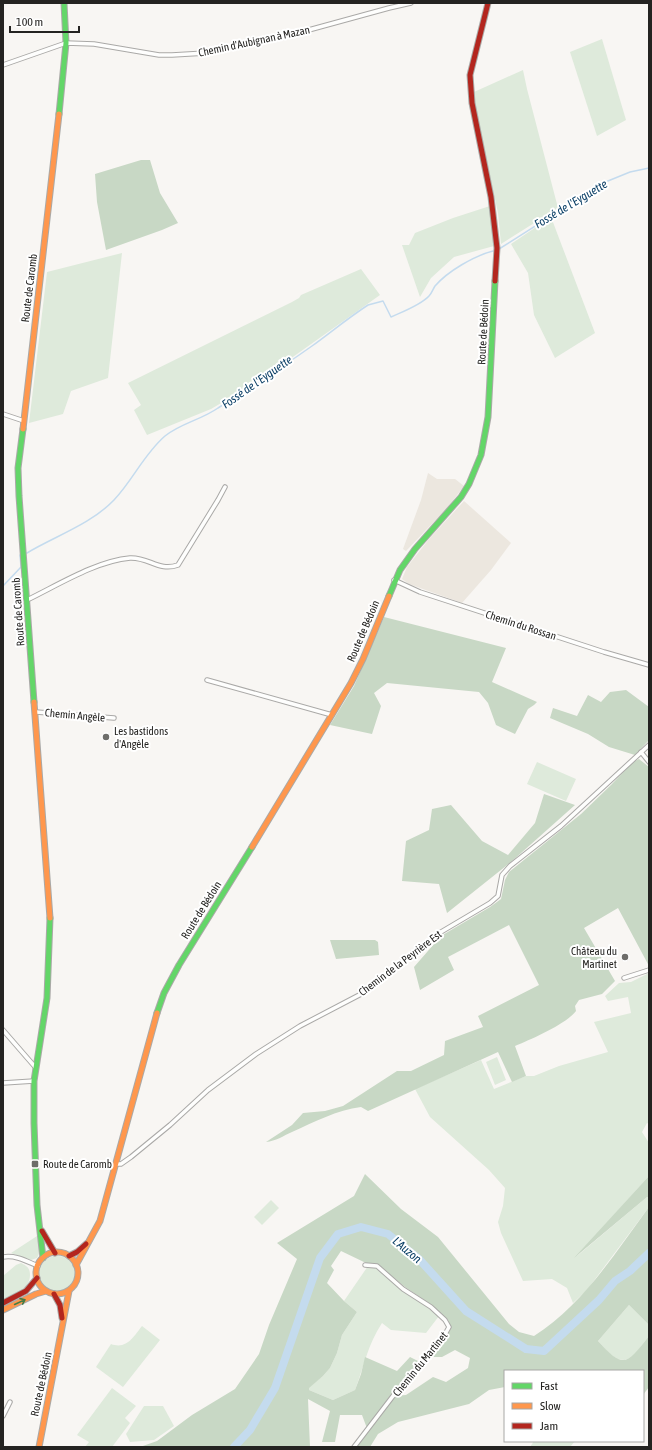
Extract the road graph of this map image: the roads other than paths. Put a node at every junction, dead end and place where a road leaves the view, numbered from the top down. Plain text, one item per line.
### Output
1 (64, 3) edge
2 (411, 3) edge
3 (488, 3) edge
4 (66, 43) junction
5 (3, 65) edge
6 (3, 414) edge
7 (24, 421) junction
8 (225, 487) dead end
9 (394, 580) junction
10 (27, 600) junction
11 (649, 665) edge
12 (207, 680) dead end
13 (36, 712) junction
14 (332, 715) junction
15 (114, 718) dead end
16 (649, 745) edge
17 (641, 752) junction
18 (649, 762) edge
19 (649, 970) edge
20 (624, 978) dead end
21 (3, 1030) edge
22 (36, 1068) junction
23 (34, 1081) junction
24 (3, 1083) edge
25 (116, 1164) junction
26 (39, 1221) junction
27 (92, 1238) junction
28 (55, 1253) junction
29 (69, 1256) junction
30 (3, 1257) edge
31 (43, 1258) junction
32 (76, 1265) junction
33 (365, 1265) dead end
34 (38, 1266) junction
35 (37, 1278) junction
36 (46, 1291) junction
37 (69, 1291) junction
38 (54, 1294) junction
39 (3, 1303) edge
40 (3, 1310) edge
41 (63, 1324) junction
42 (10, 1402) dead end
43 (3, 1416) edge
44 (39, 1447) edge
45 (354, 1447) edge

1 - 4 main road, Route de Caromb
2 - 4 street, Chemin d'Aubignan à Mazan
3 - 9 main road, Route de Bédoin
4 - 5 street, Chemin d'Aubignan à Mazan
4 - 7 main road, Route de Caromb
6 - 7 street
7 - 10 main road, Route de Caromb
8 - 10 street
9 - 11 street, Chemin du Rossan
9 - 14 main road, Route de Bédoin
10 - 13 main road, Route de Caromb
12 - 14 street
13 - 15 street, Chemin Angèle
13 - 22 main road, Route de Caromb
14 - 25 main road, Route de Bédoin
16 - 17 street
17 - 18 street
17 - 25 street, Chemin de la Peyrière Est
19 - 20 street
21 - 22 street
22 - 23 main road, Route de Caromb
23 - 24 street
23 - 26 main road, Route de Caromb
25 - 27 main road, Route de Bédoin
26 - 28 main road
26 - 31 main road, Route de Caromb
27 - 29 main road
27 - 32 main road, Route de Bédoin
28 - 29 main road
28 - 31 main road
29 - 32 main road
30 - 34 street
31 - 34 main road
32 - 37 main road
33 - 45 street, Chemin du Martinet
34 - 35 main road
35 - 36 main road
35 - 39 main road
36 - 38 main road
40 -> 36 main road
37 - 38 main road
37 - 41 main road, Route de Bédoin
38 - 41 main road, Route de Bédoin
41 - 44 main road, Route de Bédoin
42 - 43 street

